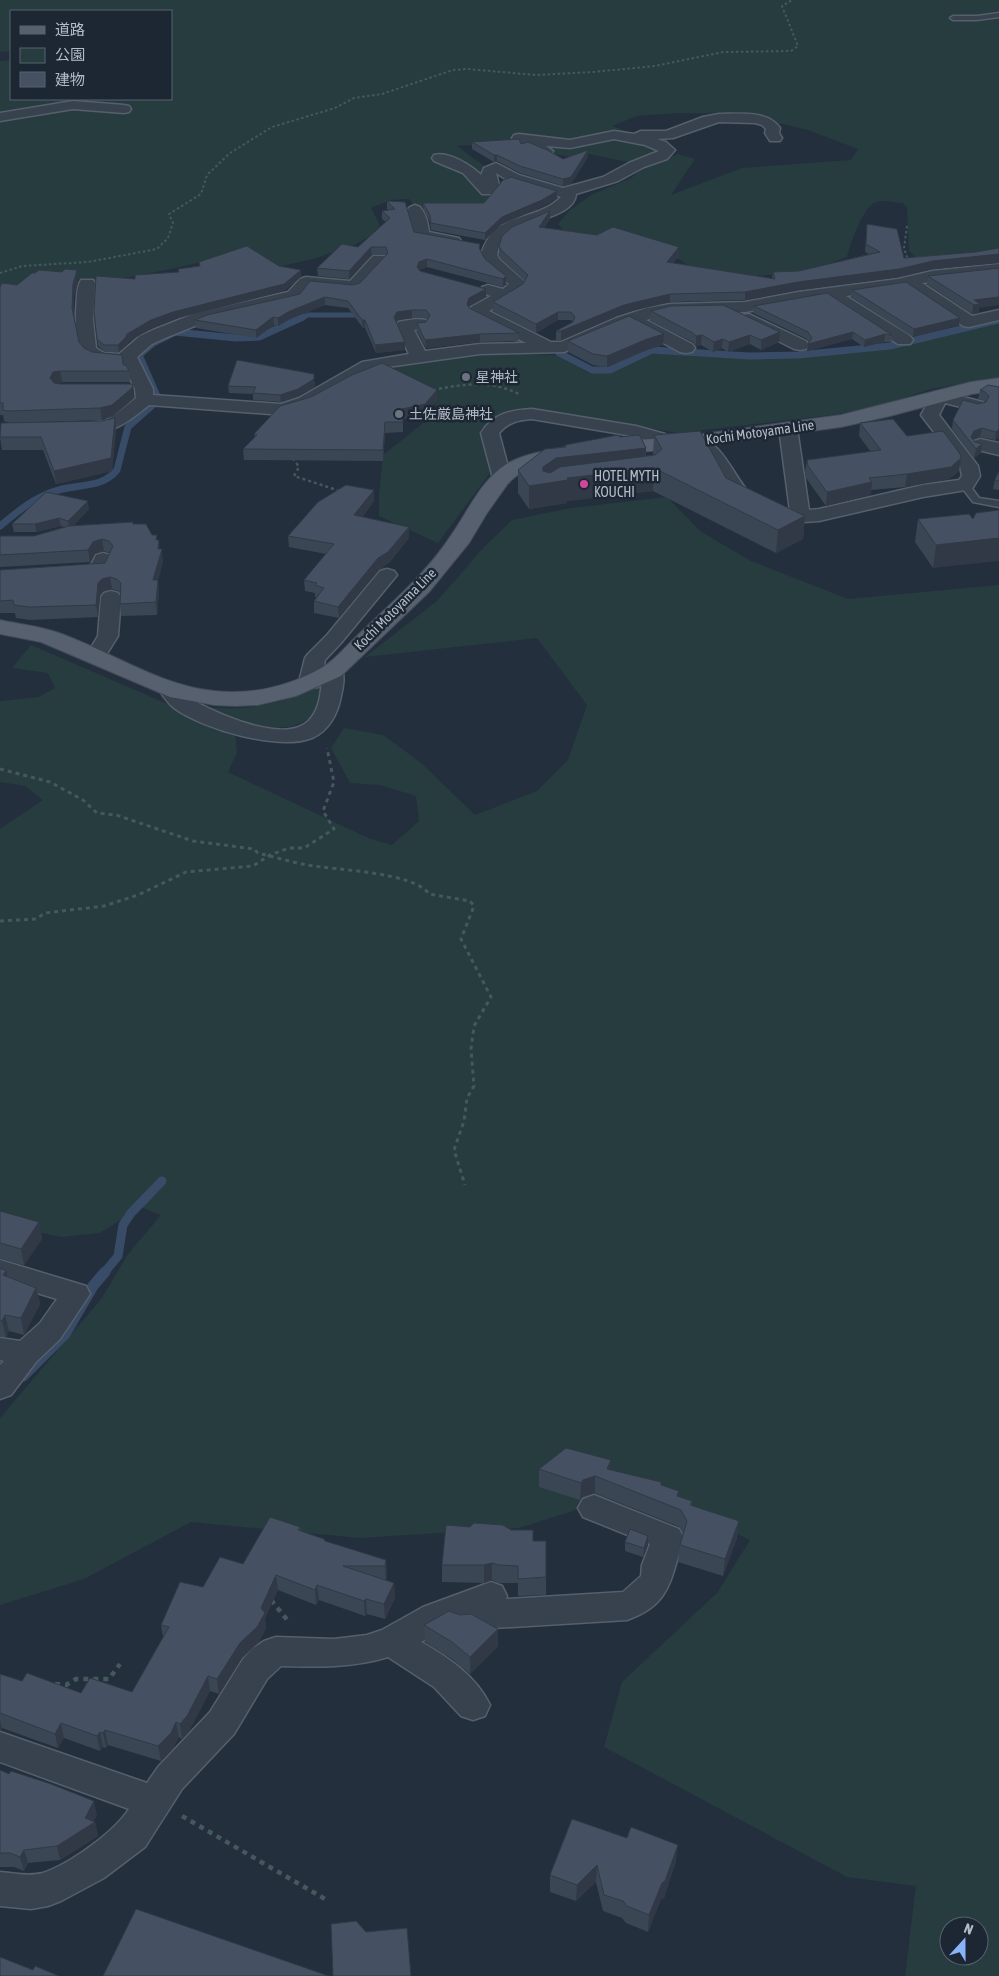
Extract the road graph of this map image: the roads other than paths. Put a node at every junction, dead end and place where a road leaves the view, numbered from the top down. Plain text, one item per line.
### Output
1 (999, 14) edge
2 (953, 18) dead end
3 (124, 109) dead end
4 (0, 117) edge
5 (614, 135) junction
6 (775, 138) dead end
7 (546, 151) edge
8 (439, 158) dead end
9 (566, 193) junction
10 (415, 210) dead end
11 (490, 247) junction
12 (379, 259) edge
13 (999, 270) edge
14 (915, 280) junction
15 (87, 283) dead end
16 (476, 287) edge
17 (830, 293) junction
18 (504, 295) junction
19 (246, 305) junction
20 (729, 309) junction
21 (998, 315) edge
22 (280, 317) edge
23 (630, 319) junction
24 (420, 324) edge
25 (558, 330) edge
26 (904, 340) dead end
27 (542, 344) junction
28 (800, 345) dead end
29 (686, 348) dead end
30 (419, 357) junction
31 (129, 359) junction
32 (999, 384) edge
33 (125, 389) edge
34 (144, 395) junction
35 (940, 396) junction
36 (976, 406) edge
37 (65, 428) edge
38 (788, 428) junction
39 (694, 440) junction
40 (980, 445) edge
41 (649, 448) junction
42 (999, 448) edge
43 (502, 478) junction
44 (965, 485) junction
45 (999, 504) edge
46 (800, 517) junction
47 (103, 559) dead end
48 (50, 573) edge
49 (387, 575) dead end
50 (111, 597) dead end
51 (0, 627) edge
52 (96, 656) junction
53 (333, 671) junction
54 (310, 682) junction
55 (170, 690) junction
56 (0, 1271) edge
57 (13, 1352) edge
58 (0, 1387) edge
59 (594, 1508) dead end
60 (491, 1596) dead end
61 (435, 1617) junction
62 (391, 1642) junction
63 (473, 1705) dead end
64 (0, 1747) edge
65 (155, 1802) junction
66 (0, 1889) edge

1 - 2 lane
3 - 4 street
5 - 6 street
5 - 7 street
5 - 9 street
8 - 9 street
9 - 11 street
10 - 11 street
11 - 18 street
12 - 19 street
13 - 14 street
14 - 17 street
14 - 21 street
15 - 31 street
16 - 18 street
17 - 20 street
17 - 26 street
18 - 27 street
19 - 22 street
19 - 31 street
20 - 23 street
20 - 28 street
23 - 27 street
23 - 29 street
24 - 30 street
25 - 27 street
27 - 30 street
30 - 34 street
31 - 34 street
32 - 35 main road, Kochi Motoyama Line
33 - 34 street
34 - 37 street
35 - 36 street
35 - 38 main road, Kochi Motoyama Line
35 - 44 street
38 - 39 main road, Kochi Motoyama Line
38 - 46 street
39 - 41 main road, Kochi Motoyama Line
39 - 46 street
40 - 42 street
41 - 43 main road, Kochi Motoyama Line
41 - 43 street
43 - 53 main road, Kochi Motoyama Line
44 - 45 lane
44 - 46 street
47 - 48 street
49 - 54 street
50 - 52 street
51 - 52 main road, Kochi Motoyama Line
52 - 55 main road, Kochi Motoyama Line
53 - 54 main road, Kochi Motoyama Line
53 - 55 street
54 - 55 main road, Kochi Motoyama Line
56 - 57 street
57 - 58 street
59 - 61 street
60 - 61 street
61 - 62 street
62 - 63 street
62 - 65 street
64 - 65 street
65 - 66 street

